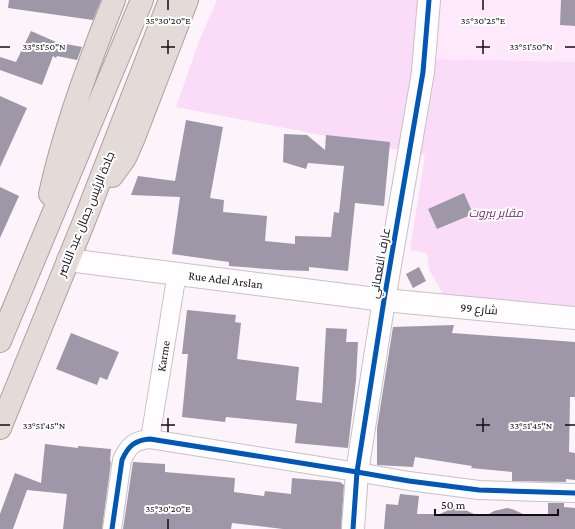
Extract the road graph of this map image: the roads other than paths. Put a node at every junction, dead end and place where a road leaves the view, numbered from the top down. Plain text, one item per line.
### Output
1 (114, 0) edge
2 (142, 0) edge
3 (170, 0) edge
4 (187, 0) edge
5 (429, 0) edge
6 (83, 224) junction
7 (37, 254) junction
8 (68, 260) junction
9 (177, 273) junction
10 (384, 300) junction
11 (575, 318) edge
12 (0, 341) edge
13 (0, 428) edge
14 (150, 438) junction
15 (356, 472) junction
16 (575, 493) edge
17 (112, 529) edge
18 (353, 529) edge

1 - 7 highway
2 - 7 highway
3 - 6 highway, جادة الرئيس جمال عبد الناصر
4 - 6 highway
5 - 10 street, عارف النعماني
6 - 8 highway, جادة الرئيس جمال عبد الناصر
7 - 12 highway
8 - 9 street, Rue Adel Arslan
8 - 13 highway, جادة الرئيس جمال عبد الناصر
9 - 10 street, Rue Adel Arslan
9 - 14 street, Karme
10 - 11 street, شارع 99
10 - 15 street, عارف النعماني
14 - 15 street
14 - 17 street
15 - 16 street
15 - 18 street, عارف النعماني

